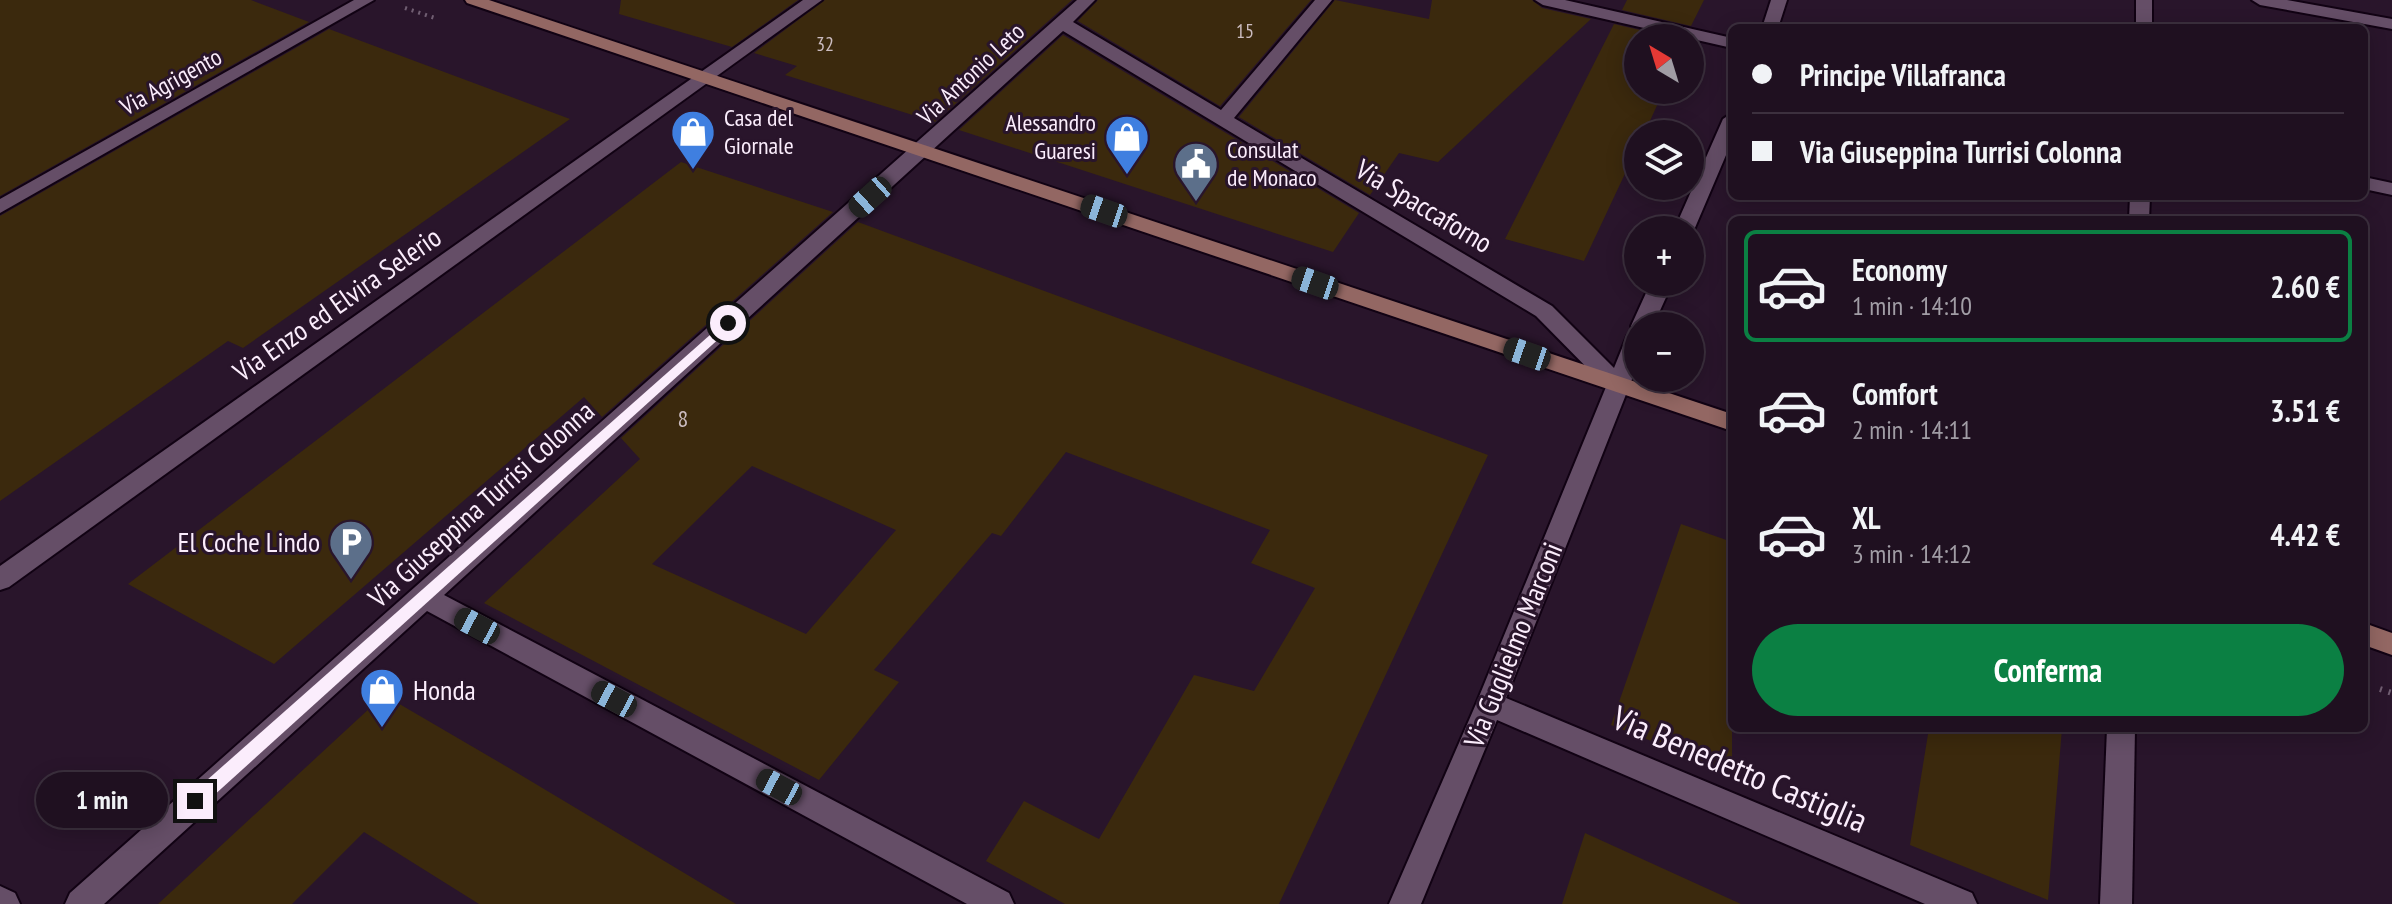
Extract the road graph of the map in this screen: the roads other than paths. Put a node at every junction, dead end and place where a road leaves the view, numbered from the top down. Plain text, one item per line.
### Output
1 (366, 0) edge
2 (473, 0) edge
3 (814, 0) edge
4 (1087, 0) edge
5 (1324, 0) edge
6 (1543, 0) edge
7 (1779, 0) edge
8 (2144, 0) edge
9 (2260, 0) edge
10 (1062, 23) junction
11 (1771, 24) edge
12 (2144, 24) edge
13 (2392, 24) edge
14 (1728, 42) edge
15 (708, 78) junction
16 (1224, 118) junction
17 (1728, 128) edge
18 (923, 150) junction
19 (2368, 184) edge
20 (2392, 189) edge
21 (0, 207) edge
22 (1690, 216) edge
23 (1624, 369) edge
24 (1617, 385) junction
25 (1728, 422) edge
26 (0, 580) edge
27 (422, 596) junction
28 (2368, 635) edge
29 (2392, 644) edge
30 (1490, 704) junction
31 (2121, 732) edge
32 (81, 904) edge
33 (998, 904) edge
34 (1405, 904) edge
35 (1961, 904) edge
36 (2116, 904) edge

1 - 21 street, Via Agrigento
2 - 15 street
3 - 15 street, Via Enzo ed Elvira Selerio
4 - 10 street, Via Antonio Leto
5 - 16 street
6 - 14 street
7 - 11 street
8 - 12 street
9 - 13 street
10 - 16 street, Via Spaccaforno
10 - 18 street, Via Antonio Leto
15 - 18 street
15 - 26 street, Via Enzo ed Elvira Selerio
16 - 24 street, Via Spaccaforno
17 - 22 street
18 - 24 street
18 - 27 street, Via Giuseppina Turrisi Colonna
19 - 20 street
23 - 24 street, Via Guglielmo Marconi
24 - 25 street
24 - 30 street, Via Guglielmo Marconi
27 - 32 street, Via Giuseppina Turrisi Colonna
27 - 33 street
28 - 29 street
30 - 34 street, Via Guglielmo Marconi
30 - 35 street, Via Benedetto Castiglia
31 - 36 street

